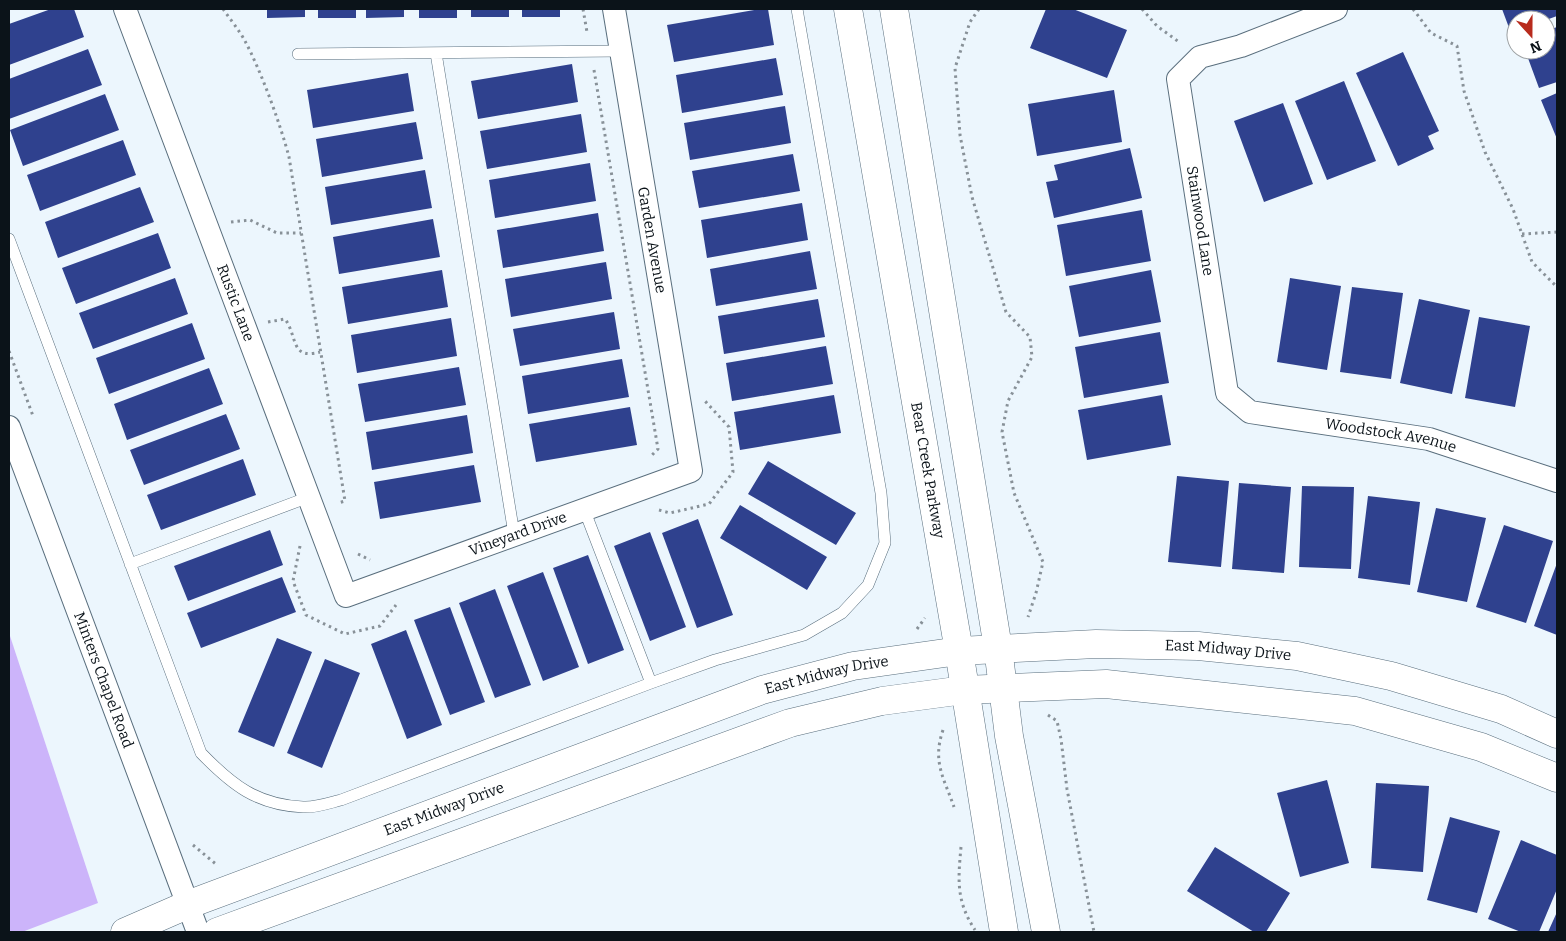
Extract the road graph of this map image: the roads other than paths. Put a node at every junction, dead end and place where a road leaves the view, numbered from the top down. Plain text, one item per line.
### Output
1 (125, 9) edge
2 (614, 9) edge
3 (798, 9) edge
4 (848, 9) edge
5 (894, 9) edge
6 (1336, 9) edge
7 (621, 51) junction
8 (436, 53) junction
9 (298, 54) dead end
10 (9, 239) edge
11 (1226, 393) joint
12 (9, 427) edge
13 (691, 472) joint
14 (1557, 481) edge
15 (309, 497) junction
16 (584, 510) junction
17 (514, 534) junction
18 (130, 564) junction
19 (346, 596) joint
20 (998, 648) junction
21 (959, 651) junction
22 (650, 683) junction
23 (1002, 687) junction
24 (964, 690) junction
25 (1557, 734) edge
26 (1557, 778) edge
27 (187, 905) junction
28 (125, 932) edge
29 (198, 932) edge
30 (217, 932) edge
31 (1004, 932) edge
32 (1046, 932) edge

1 - 15 street, Rustic Lane
2 - 7 street, Garden Avenue
3 - 22 lane
4 - 21 main road, Bear Creek Parkway
5 - 20 main road
6 - 11 street, Stainwood Lane
7 - 8 lane
7 - 13 street, Garden Avenue
8 - 9 lane
8 - 17 lane
10 - 18 lane
11 - 14 street, Woodstock Avenue
12 - 27 street, Minters Chapel Road
13 - 16 street, Vineyard Drive
15 - 18 lane
15 - 19 street, Rustic Lane
16 - 17 street, Vineyard Drive
16 - 22 lane
17 - 19 street, Vineyard Drive
18 - 22 lane
20 - 21 main road, East Midway Drive
20 - 23 main road
20 - 25 main road, East Midway Drive
21 - 24 main road, Bear Creek Parkway
21 - 27 main road, East Midway Drive
23 - 24 main road
23 - 26 main road
23 - 32 main road
24 - 30 main road
24 - 31 main road, Bear Creek Parkway
27 - 28 main road, East Midway Drive
27 - 29 street, Minters Chapel Road

